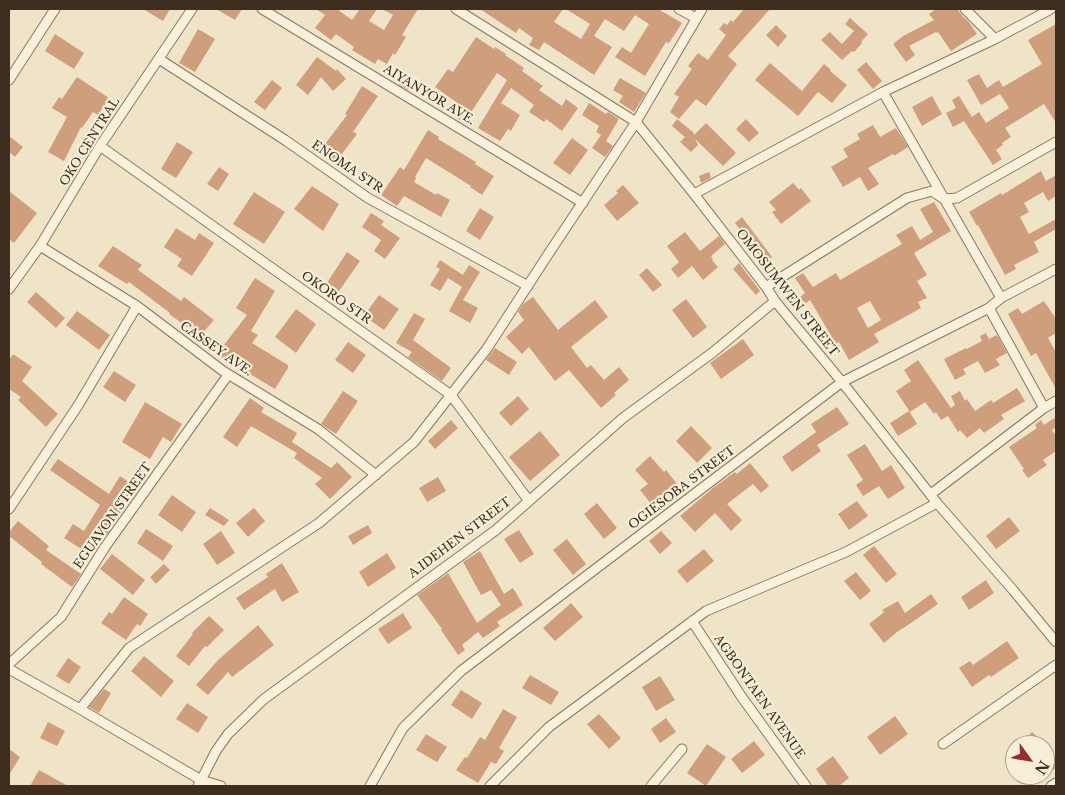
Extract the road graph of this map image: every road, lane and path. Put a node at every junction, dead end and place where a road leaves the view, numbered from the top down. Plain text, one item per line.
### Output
1 (55, 9) edge
2 (192, 9) edge
3 (262, 9) edge
4 (456, 9) edge
5 (679, 9) edge
6 (702, 9) edge
7 (965, 9) edge
8 (1051, 9) edge
9 (696, 18) junction
10 (996, 39) junction
11 (159, 59) junction
12 (9, 80) edge
13 (883, 92) junction
14 (636, 122) junction
15 (1056, 142) edge
16 (100, 146) junction
17 (694, 194) junction
18 (944, 199) junction
19 (583, 203) junction
20 (40, 246) junction
21 (1056, 269) edge
22 (528, 286) junction
23 (766, 287) junction
24 (9, 289) edge
25 (1001, 298) junction
26 (775, 301) junction
27 (137, 306) junction
28 (989, 308) junction
29 (228, 375) junction
30 (842, 382) junction
31 (451, 395) junction
32 (1056, 401) edge
33 (1044, 408) junction
34 (376, 475) junction
35 (930, 494) junction
36 (529, 501) junction
37 (936, 503) junction
38 (9, 509) edge
39 (692, 621) junction
40 (1056, 642) edge
41 (9, 664) edge
42 (1056, 666) edge
43 (9, 669) edge
44 (80, 709) junction
45 (943, 744) dead end
46 (682, 749) dead end
47 (200, 783) edge
48 (1056, 783) edge
49 (221, 786) edge
50 (370, 786) edge
51 (490, 786) edge
52 (651, 786) edge
53 (806, 786) edge
54 (1051, 786) edge

1 - 12 street
2 - 11 street, OKO CENTRAL
3 - 19 street, AIYANYOR AVE.
4 - 14 street, OMOSUMWEN STREET
5 - 9 street
6 - 9 street
7 - 10 street
8 - 10 street
9 - 14 street
10 - 13 street
11 - 16 street, OKO CENTRAL
11 - 22 street, ENOMA STR
13 - 17 street
13 - 18 street
14 - 17 street, OMOSUMWEN STREET
14 - 19 street
15 - 18 street
16 - 20 street, OKO CENTRAL
16 - 31 street, OKORO STR
17 - 23 street, OMOSUMWEN STREET
18 - 23 street
18 - 25 street
19 - 22 street
20 - 24 street, OKO CENTRAL
20 - 27 street, CASSEY AVE.
21 - 25 street, OGIESOBA STREET
22 - 31 street
23 - 26 street, OMOSUMWEN STREET
25 - 28 street, OGIESOBA STREET
26 - 30 street, OMOSUMWEN STREET
26 - 36 street, A.IDEHEN STREET
27 - 29 street, CASSEY AVE.
27 - 38 street
28 - 30 street, OGIESOBA STREET
28 - 33 street
29 - 34 street, CASSEY AVE.
29 - 41 street, EGUAVON STREET
30 - 35 street, OMOSUMWEN STREET
30 - 50 street, OGIESOBA STREET
31 - 34 street
31 - 36 street, OKORO STR
32 - 33 street
33 - 35 street
34 - 44 street
35 - 37 street, OMOSUMWEN STREET
36 - 47 street, A.IDEHEN STREET
37 - 39 street
37 - 40 street, OMOSUMWEN STREET
39 - 51 street
39 - 53 street, AGBONTAEN AVENUE
42 - 45 street
43 - 44 street
44 - 47 street
46 - 52 street
47 - 49 street
48 - 54 street

